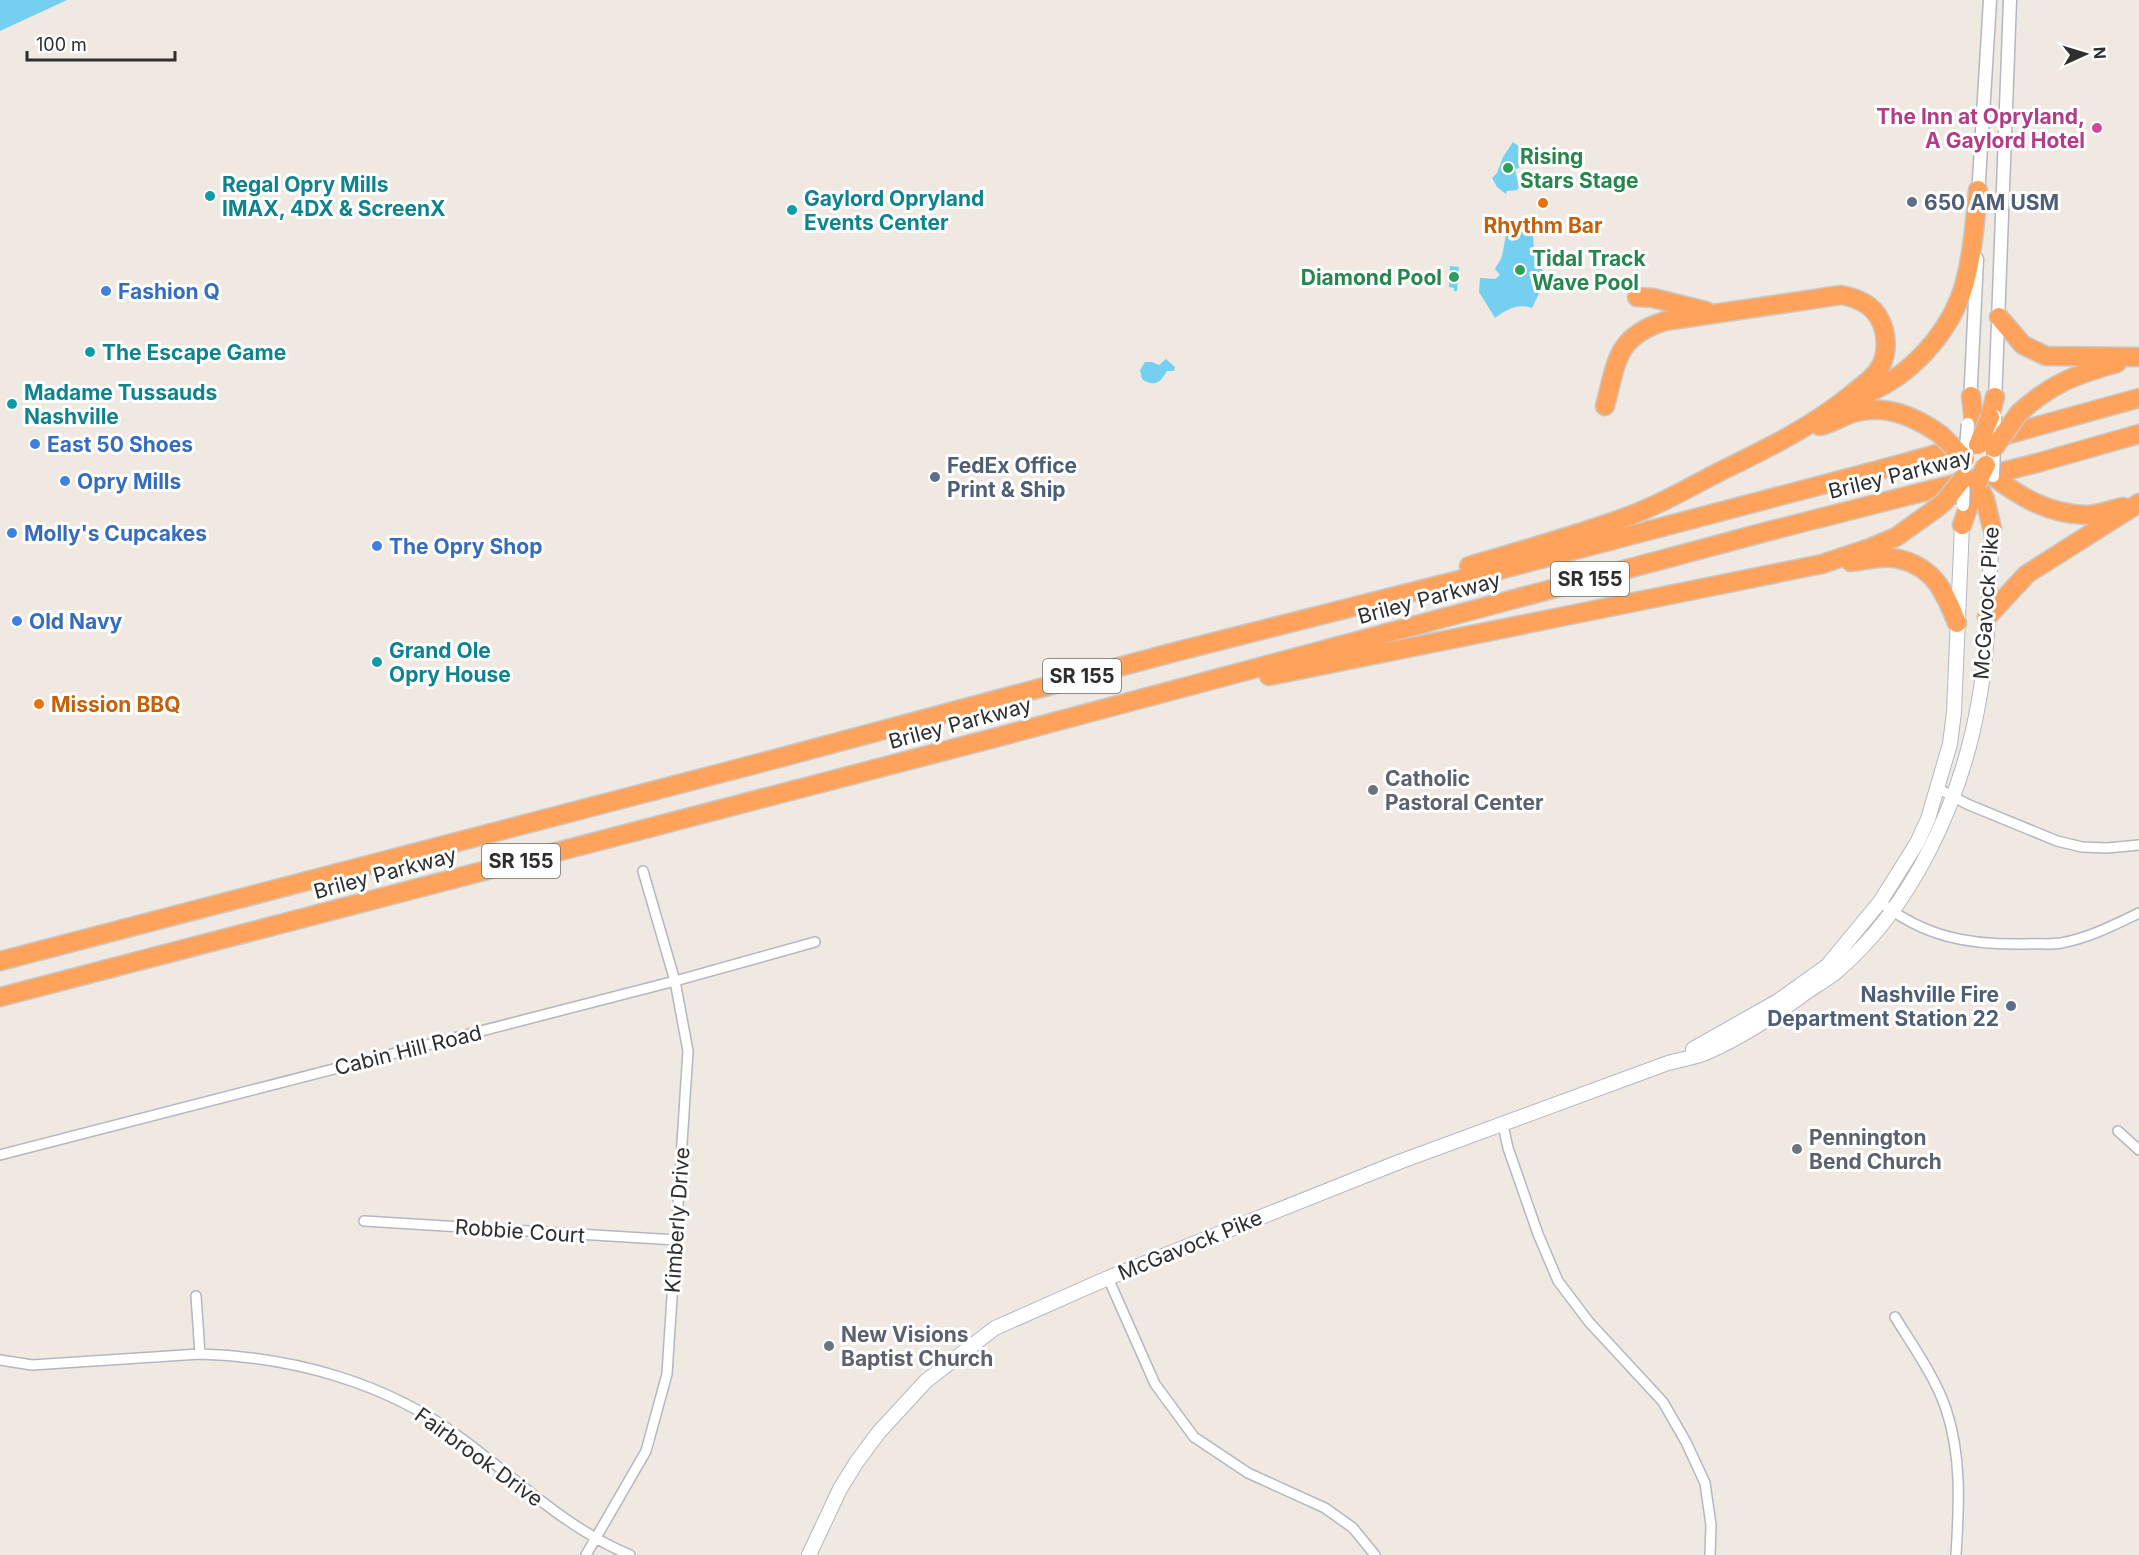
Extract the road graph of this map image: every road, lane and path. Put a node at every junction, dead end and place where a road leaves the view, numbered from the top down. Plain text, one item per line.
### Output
1 (1990, 0) edge
2 (2010, 0) edge
3 (1978, 190) junction
4 (1637, 297) dead end
5 (1716, 313) junction
6 (1999, 317) junction
7 (2139, 357) edge
8 (1971, 396) joint
9 (1995, 397) joint
10 (2139, 398) edge
11 (1843, 401) junction
12 (1605, 406) dead end
13 (1982, 420) junction
14 (1800, 431) junction
15 (2139, 434) edge
16 (1978, 465) junction
17 (1978, 501) junction
18 (2139, 502) edge
19 (1962, 525) joint
20 (1992, 528) joint
21 (1822, 564) junction
22 (1987, 617) junction
23 (1290, 622) junction
24 (1957, 622) junction
25 (1042, 725) junction
26 (1937, 788) junction
27 (1952, 795) junction
28 (2139, 846) edge
29 (643, 871) dead end
30 (1880, 902) junction
31 (1892, 911) junction
32 (2139, 913) edge
33 (814, 942) dead end
34 (0, 960) edge
35 (675, 981) junction
36 (0, 997) edge
37 (1668, 1063) junction
38 (1503, 1125) junction
39 (2118, 1131) dead end
40 (2139, 1150) edge
41 (0, 1155) edge
42 (364, 1221) dead end
43 (676, 1240) junction
44 (1108, 1278) junction
45 (196, 1296) dead end
46 (1895, 1317) dead end
47 (200, 1354) junction
48 (0, 1360) edge
49 (594, 1538) junction
50 (586, 1555) edge
51 (630, 1555) edge
52 (809, 1555) edge
53 (1375, 1555) edge
54 (1710, 1555) edge
55 (1956, 1555) edge

1 - 3 street
2 - 6 street
3 - 8 street
3 - 11 highway
4 - 5 highway
5 - 11 highway
5 - 12 highway
6 - 7 highway
6 - 9 street
7 - 16 highway, bridge
8 - 13 highway
9 - 13 highway
10 - 23 highway, Briley Parkway / SR 155
11 - 14 highway
13 - 16 highway, bridge
14 - 16 highway, bridge
14 - 23 highway
15 - 25 highway, Briley Parkway / SR 155
16 - 17 highway
16 - 18 highway
16 - 21 highway, bridge
17 - 19 highway
17 - 20 highway
18 - 22 highway
19 - 24 main road, McGavock Pike
20 - 22 main road, McGavock Pike
21 - 24 highway
21 - 25 highway
22 - 27 main road, McGavock Pike
23 - 34 highway, Briley Parkway / SR 155
24 - 26 main road, McGavock Pike
25 - 36 highway, Briley Parkway / SR 155
26 - 27 street
26 - 30 main road, McGavock Pike
27 - 28 street
27 - 31 main road, McGavock Pike
29 - 35 street, Kimberly Drive
30 - 31 street
30 - 37 main road, McGavock Pike
31 - 32 street
31 - 37 main road, McGavock Pike
33 - 35 street, Cabin Hill Road
35 - 41 street, Cabin Hill Road
35 - 43 street, Kimberly Drive
37 - 38 main road, McGavock Pike
38 - 44 main road, McGavock Pike
38 - 54 street
39 - 40 street
42 - 43 street, Robbie Court
43 - 49 street, Kimberly Drive
44 - 52 main road, McGavock Pike
44 - 53 street
45 - 47 street
46 - 55 street
47 - 48 street, Fairbrook Drive
47 - 49 street, Fairbrook Drive
49 - 50 street, Kimberly Drive
49 - 51 street, Fairbrook Drive

